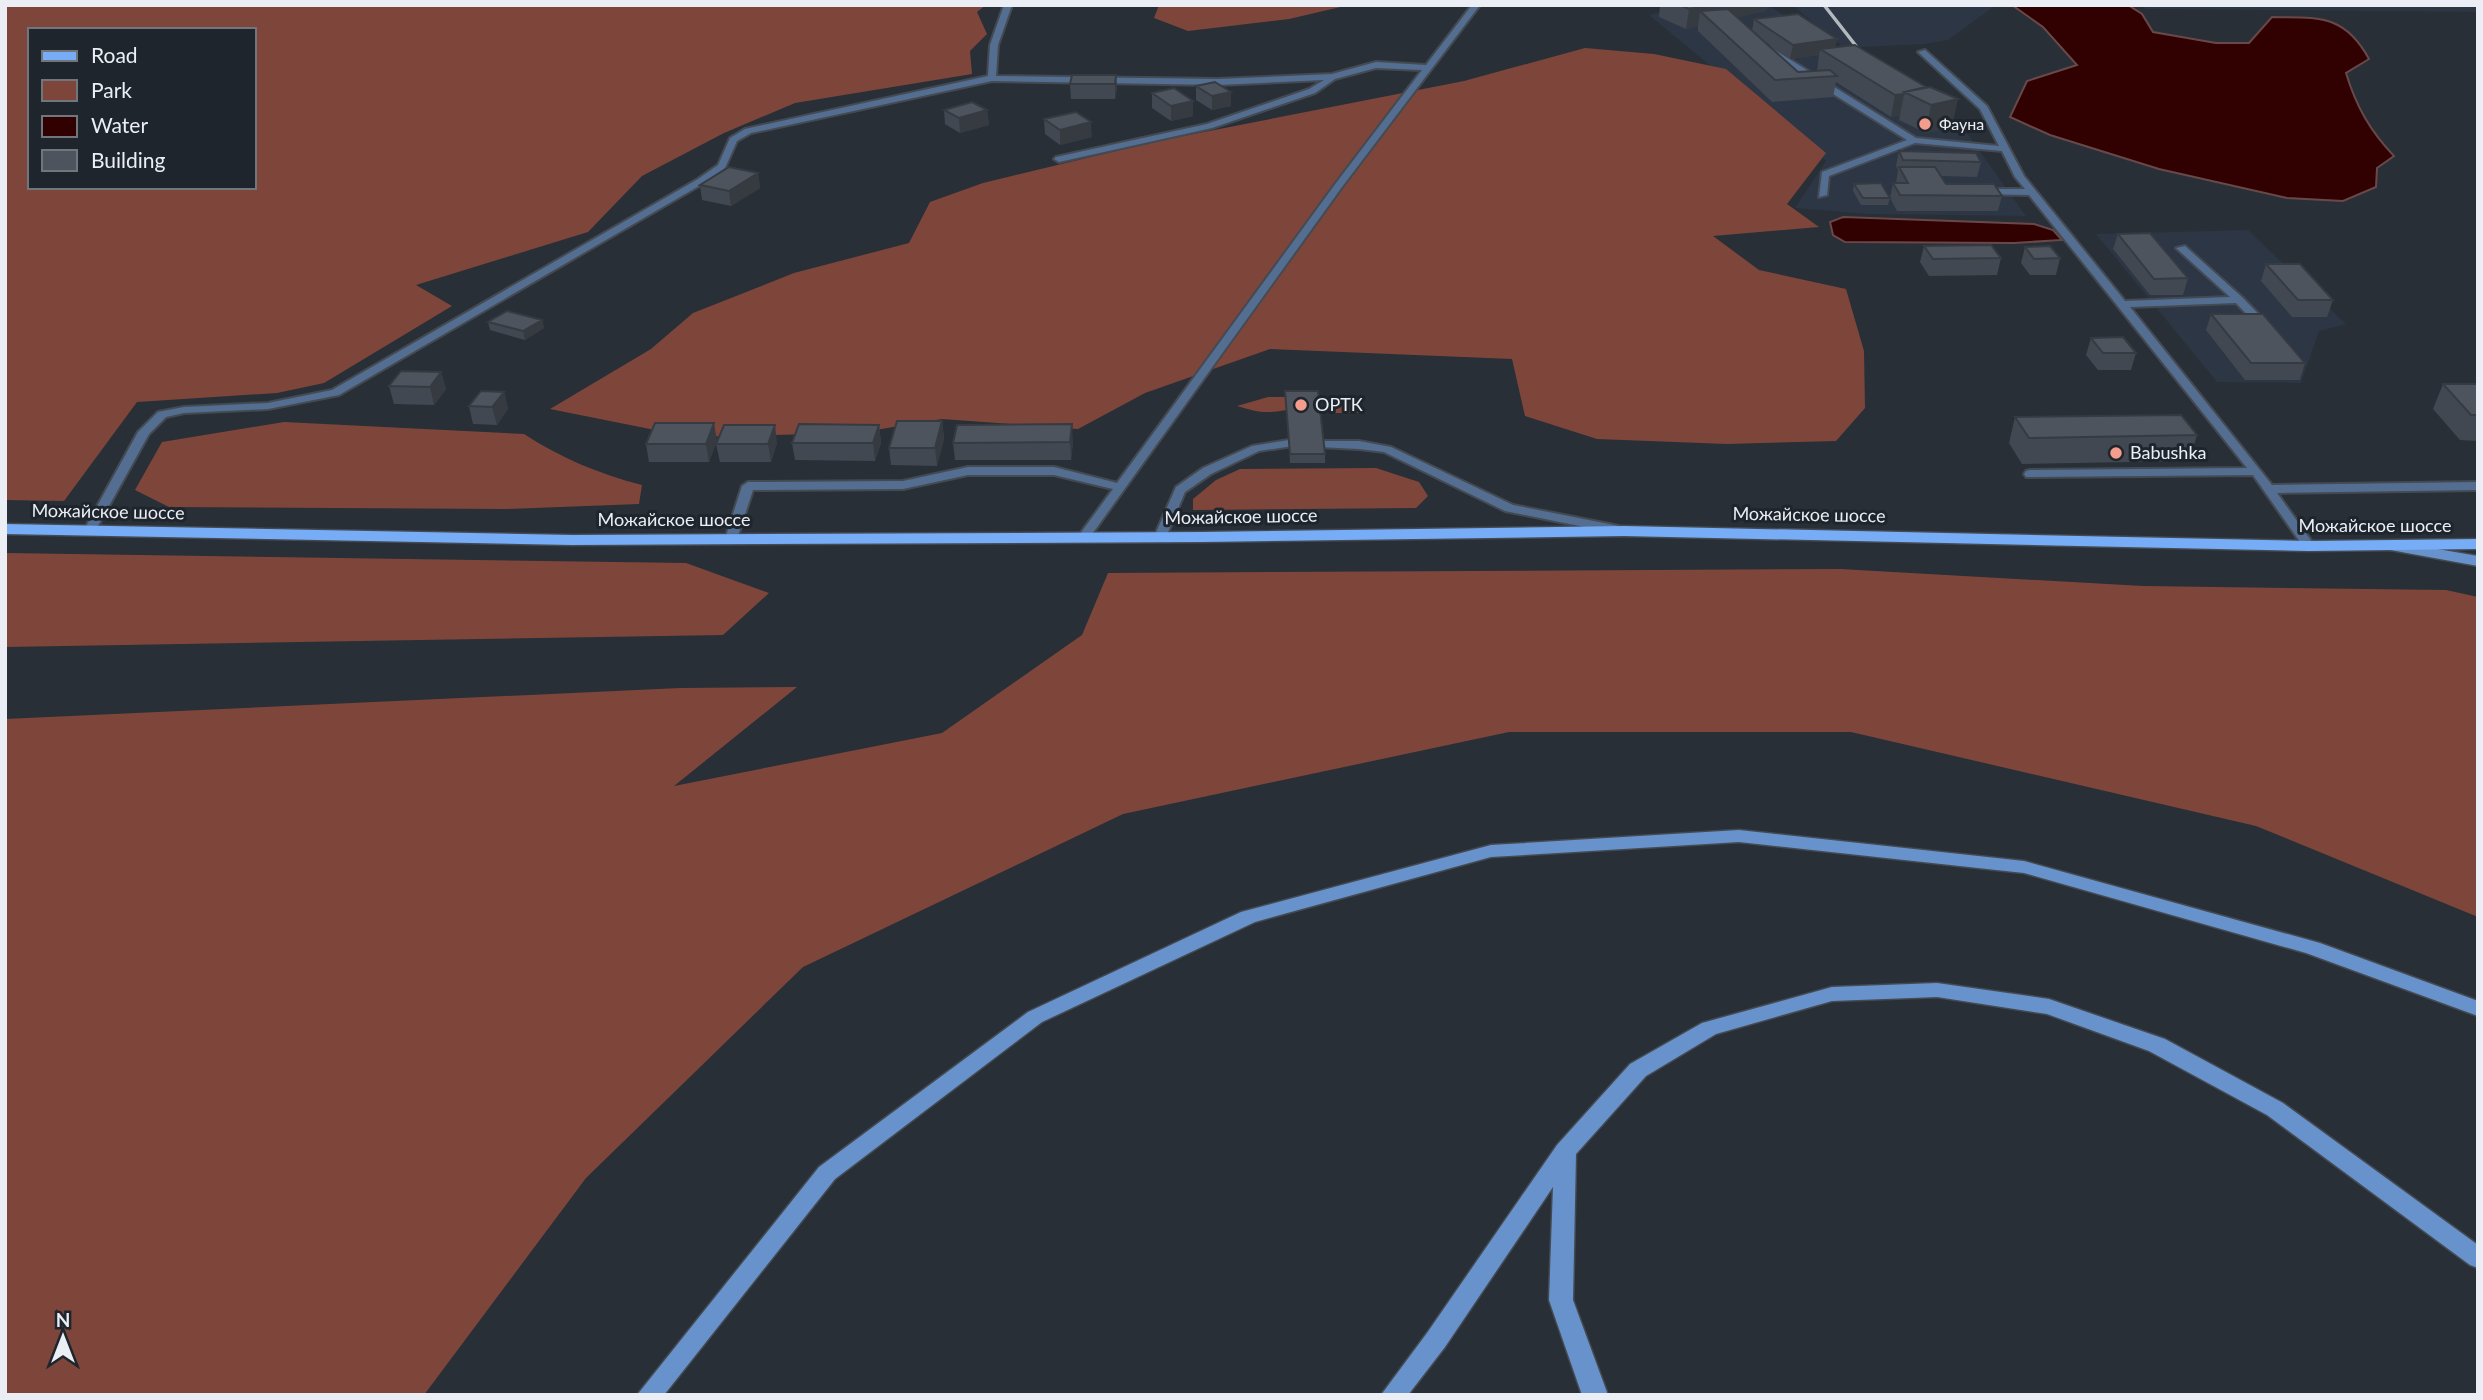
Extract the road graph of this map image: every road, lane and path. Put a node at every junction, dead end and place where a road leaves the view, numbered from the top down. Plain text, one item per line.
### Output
1 (1008, 5) edge
2 (1476, 5) edge
3 (1754, 40) edge
4 (1922, 52) dead end
5 (1429, 68) junction
6 (1332, 77) junction
7 (992, 79) junction
8 (1914, 140) junction
9 (2005, 149) junction
10 (1059, 159) dead end
11 (1968, 190) edge
12 (2032, 192) junction
13 (1822, 195) dead end
14 (2181, 248) dead end
15 (2239, 300) junction
16 (2122, 304) junction
17 (2273, 335) edge
18 (1289, 444) edge
19 (1323, 445) edge
20 (2256, 471) junction
21 (2030, 474) dead end
22 (1120, 486) junction
23 (2478, 486) edge
24 (2269, 489) junction
25 (5, 529) edge
26 (90, 530) junction
27 (1624, 531) junction
28 (1160, 537) junction
29 (1083, 538) junction
30 (731, 540) junction
31 (2478, 544) edge
32 (2309, 546) junction
33 (2391, 546) junction
34 (2478, 561) edge
35 (2478, 1009) edge
36 (1565, 1151) junction
37 (2478, 1258) edge
38 (649, 1395) edge
39 (1393, 1395) edge
40 (1595, 1395) edge

1 - 7 lane
2 - 5 lane
3 - 8 lane
4 - 9 lane
5 - 6 lane
5 - 22 lane
6 - 7 lane
6 - 10 lane
7 - 26 lane
8 - 9 lane
8 - 13 lane
9 - 12 lane
11 - 12 lane
12 - 16 lane
14 - 15 lane
15 - 16 lane
15 - 17 lane
16 - 20 lane
18 - 28 lane
19 - 27 lane
20 - 21 lane
20 - 24 lane
22 - 29 lane
22 - 30 lane
23 - 24 lane
24 - 32 lane
25 - 26 main road, Можайское шоссе
26 - 30 main road, Можайское шоссе
27 - 28 main road, Можайское шоссе
27 - 32 main road, Можайское шоссе
28 - 29 main road, Можайское шоссе
29 - 30 main road, Можайское шоссе
31 - 33 main road, Можайское шоссе
32 - 33 main road, Можайское шоссе
33 - 34 main road
35 - 38 main road
36 - 37 main road
36 - 39 main road
36 - 40 main road

